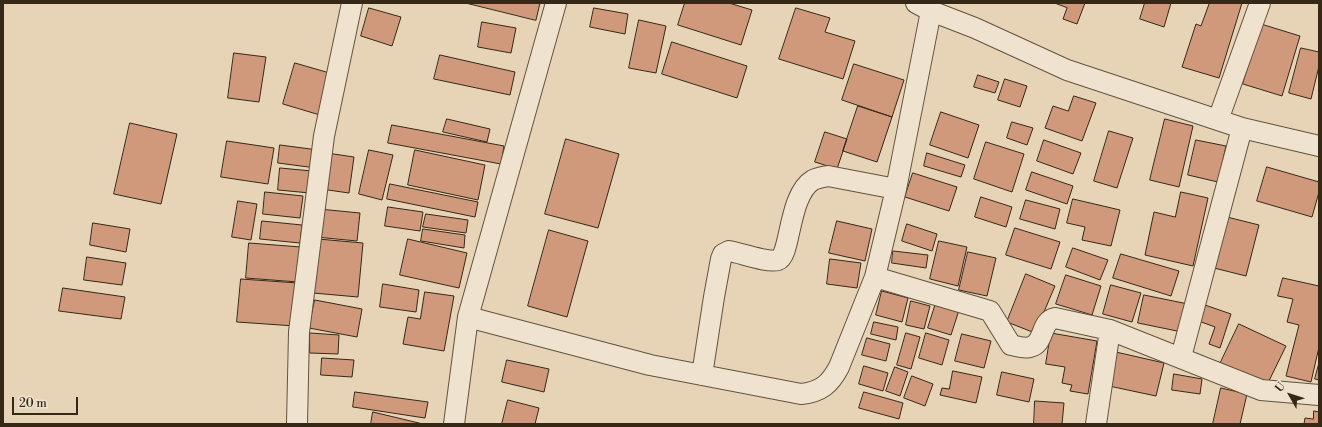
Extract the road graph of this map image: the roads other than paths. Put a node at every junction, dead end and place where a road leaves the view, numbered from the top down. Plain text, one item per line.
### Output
1 (352, 3) edge
2 (556, 3) edge
3 (1260, 3) edge
4 (924, 7) edge
5 (1218, 120) junction
6 (1242, 128) junction
7 (1319, 146) edge
8 (896, 188) junction
9 (875, 277) junction
10 (468, 317) junction
11 (1110, 330) junction
12 (1181, 357) junction
13 (702, 375) junction
14 (1319, 396) edge
15 (297, 424) edge
16 (454, 424) edge
17 (1096, 424) edge

1 - 15 street
2 - 10 street
3 - 5 street
4 - 5 street
4 - 8 street
5 - 6 street
6 - 7 street
6 - 12 street
8 - 9 street
8 - 13 street
9 - 11 street
9 - 13 street
10 - 13 street
10 - 16 street
11 - 12 street
11 - 17 street
12 - 14 street

